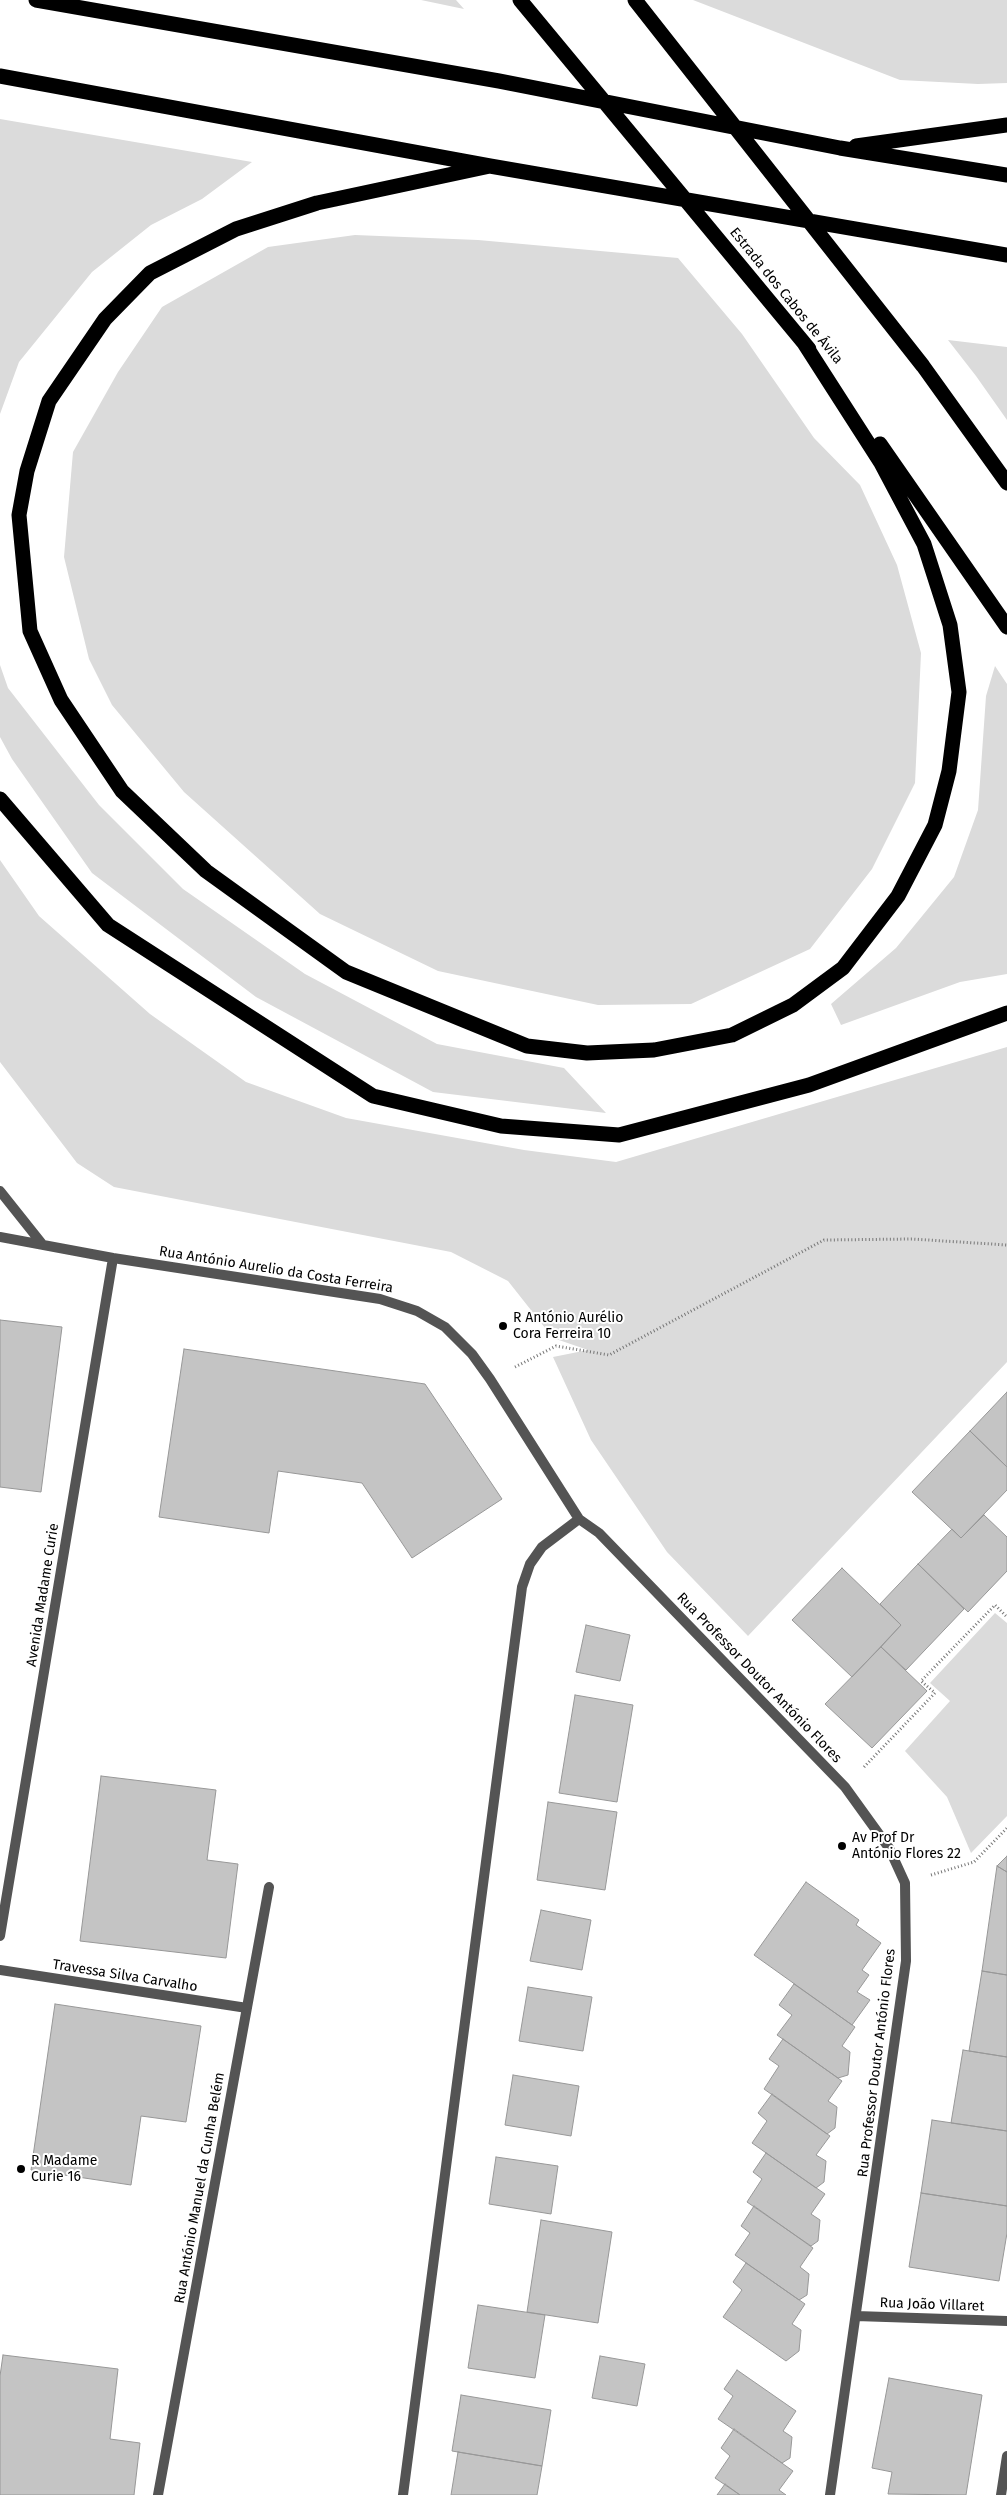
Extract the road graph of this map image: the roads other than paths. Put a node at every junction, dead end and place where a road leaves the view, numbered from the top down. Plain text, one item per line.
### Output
1 (36, 0) edge
2 (520, 0) edge
3 (635, 0) edge
4 (0, 76) edge
5 (1007, 125) edge
6 (840, 148) junction
7 (490, 166) junction
8 (1007, 175) edge
9 (1007, 255) edge
10 (804, 343) junction
11 (1007, 483) edge
12 (1007, 627) edge
13 (0, 799) edge
14 (1007, 1013) edge
15 (0, 1190) edge
16 (0, 1237) edge
17 (43, 1245) junction
18 (113, 1258) junction
19 (579, 1519) junction
20 (269, 1887) dead end
21 (0, 1936) edge
22 (0, 1970) edge
23 (247, 2008) junction
24 (856, 2316) junction
25 (1007, 2321) edge
26 (1007, 2456) edge
27 (158, 2495) edge
28 (404, 2495) edge
29 (830, 2495) edge
30 (1001, 2495) edge

1 - 6 highway
2 - 10 highway, Estrada dos Cabos de Ávila
3 - 11 highway
4 - 7 highway
5 - 6 highway
6 - 8 highway
7 - 9 highway
7 - 10 highway
10 - 12 highway, Estrada dos Cabos de Ávila
13 - 14 highway
15 - 17 street
16 - 17 street, Rua António Aurelio da Costa Ferreira
17 - 18 street, Rua António Aurelio da Costa Ferreira
18 - 19 street, Rua António Aurelio da Costa Ferreira
18 - 21 street, Avenida Madame Curie
19 - 24 street, Rua Professor Doutor António Flores
19 - 28 street
20 - 23 street, Rua António Manuel da Cunha Belém
22 - 23 street, Travessa Silva Carvalho
23 - 27 street, Rua António Manuel da Cunha Belém
24 - 25 street, Rua João Villaret
24 - 29 street, Rua Professor Doutor António Flores
26 - 30 street

